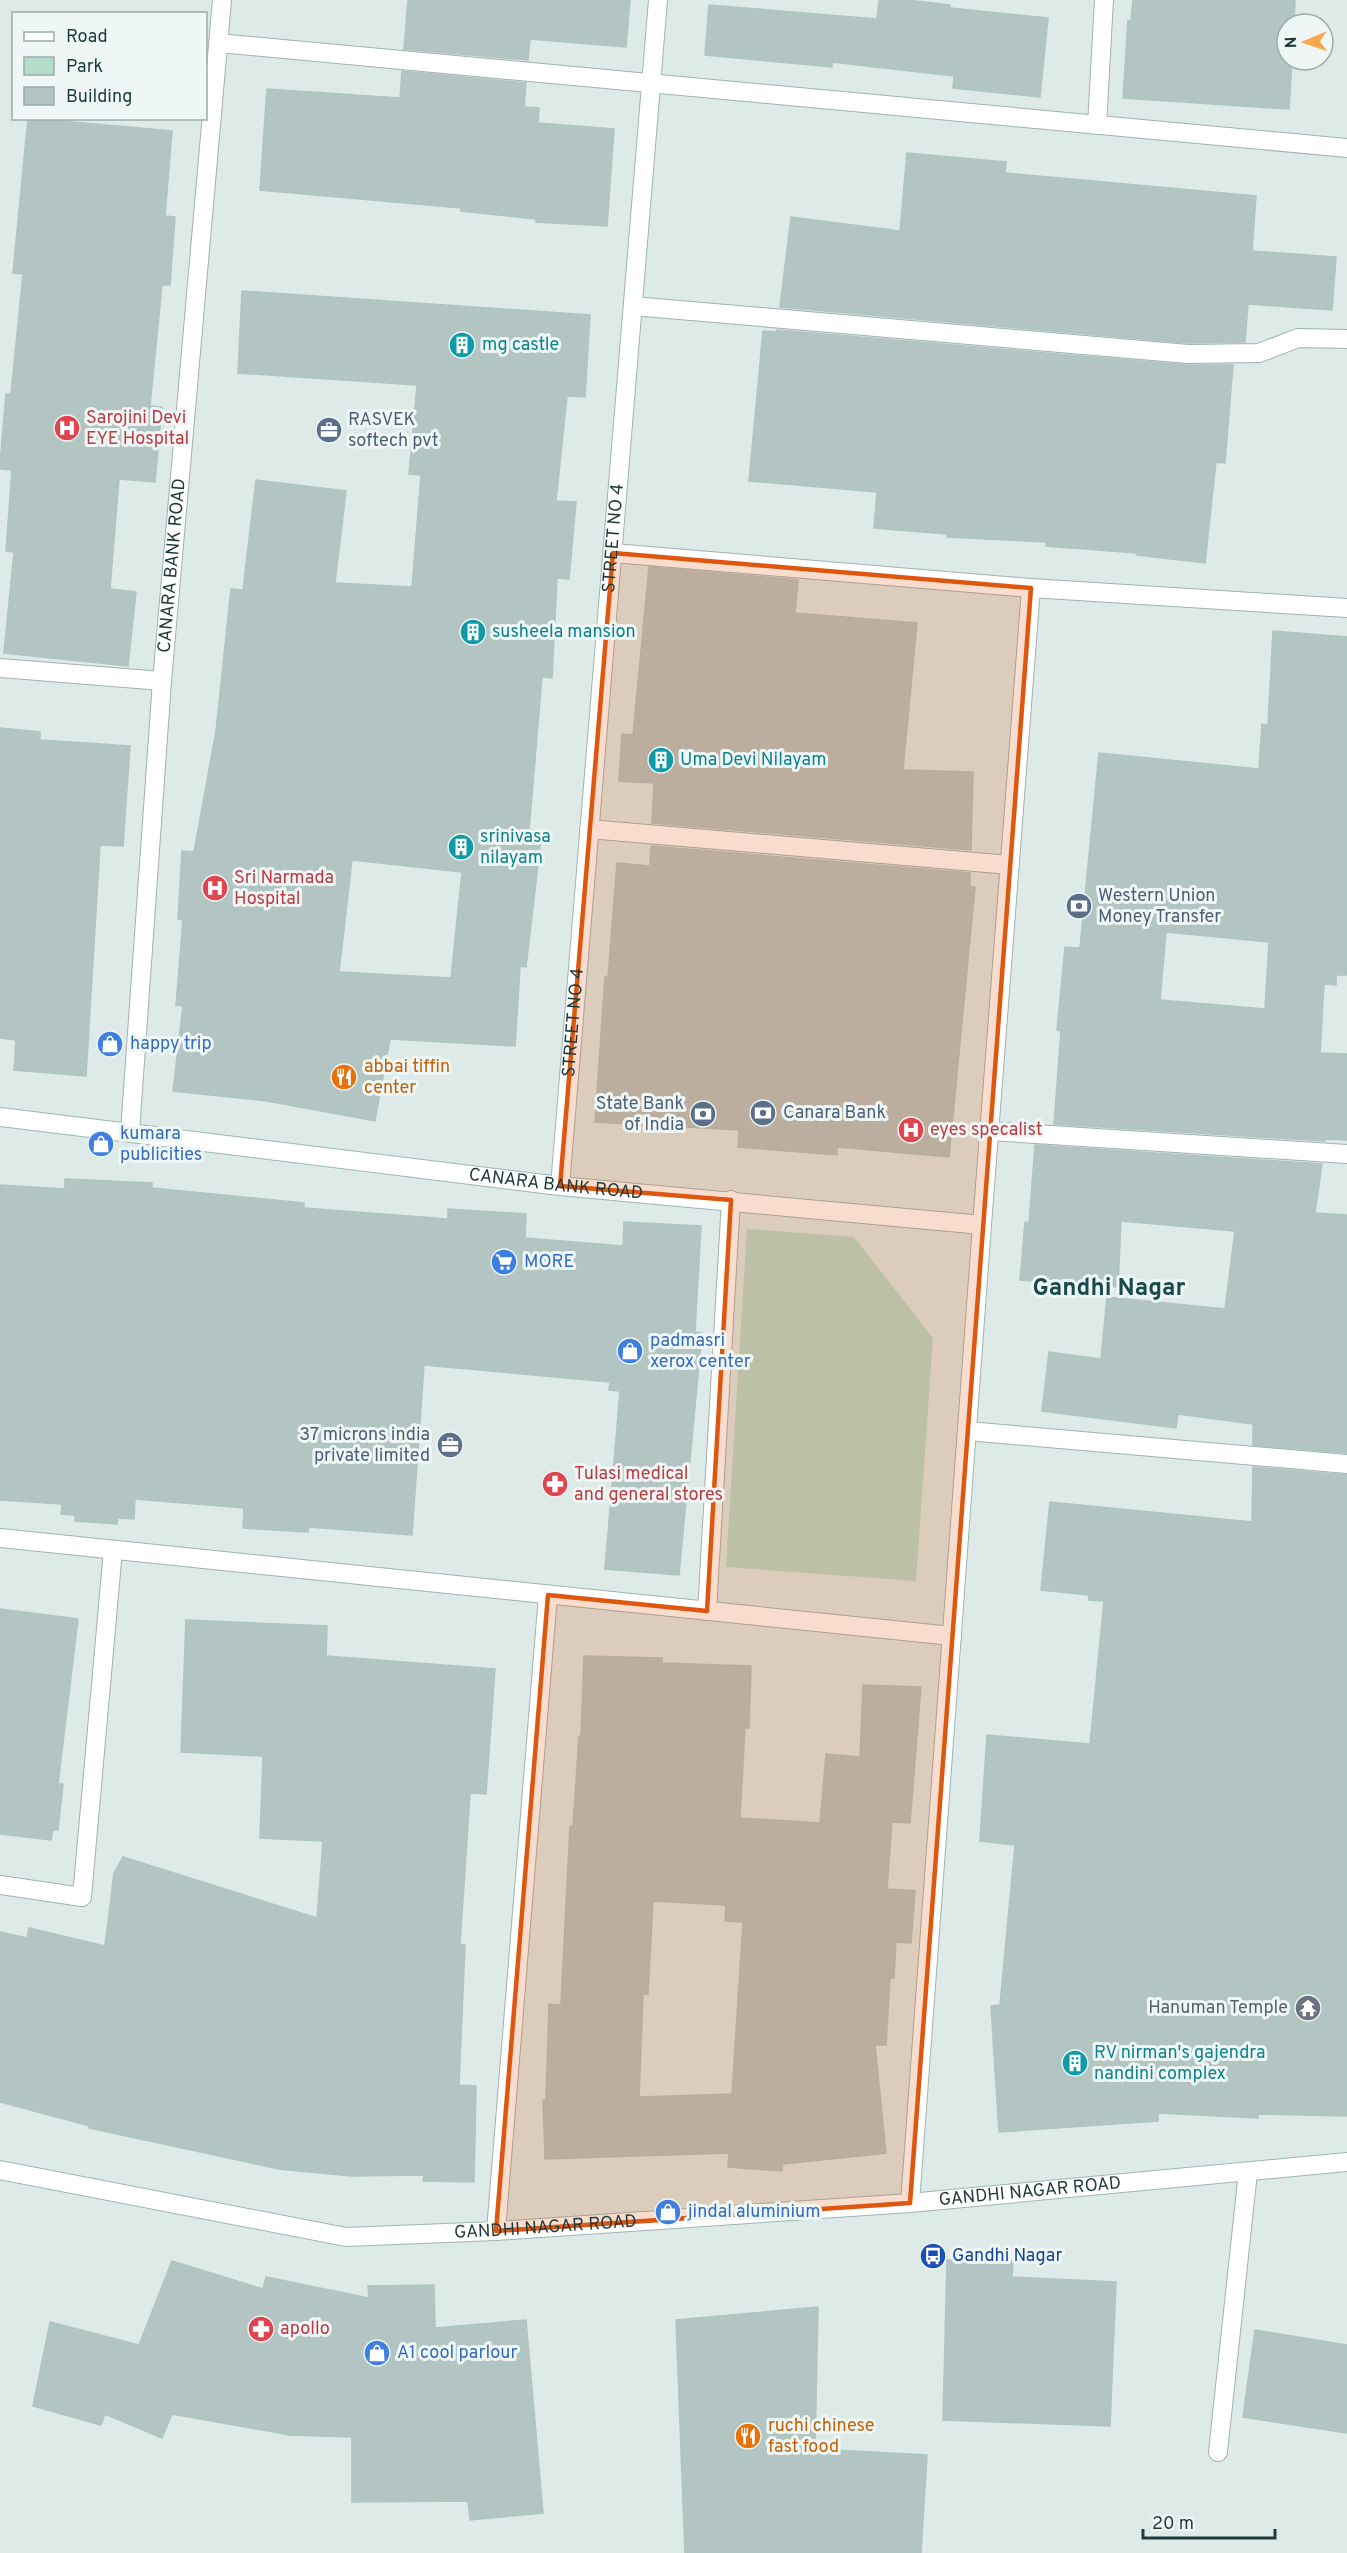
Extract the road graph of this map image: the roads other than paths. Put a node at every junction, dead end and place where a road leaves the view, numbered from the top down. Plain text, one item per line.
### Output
1 (222, 0) edge
2 (658, 0) edge
3 (1104, 0) edge
4 (219, 43) junction
5 (651, 83) junction
6 (1097, 125) junction
7 (1347, 148) edge
8 (633, 306) junction
9 (1347, 339) edge
10 (613, 553) junction
11 (1031, 588) junction
12 (1347, 608) edge
13 (0, 668) edge
14 (162, 681) junction
15 (589, 830) junction
16 (1010, 865) junction
17 (0, 1117) edge
18 (990, 1131) junction
19 (130, 1132) junction
20 (1347, 1154) edge
21 (560, 1186) junction
22 (730, 1200) junction
23 (982, 1225) junction
24 (968, 1431) junction
25 (1347, 1464) edge
26 (0, 1538) edge
27 (113, 1550) junction
28 (548, 1595) junction
29 (708, 1611) junction
30 (952, 1636) junction
31 (0, 1885) edge
32 (1347, 2162) edge
33 (0, 2170) edge
34 (1248, 2172) junction
35 (910, 2203) junction
36 (496, 2231) junction
37 (1218, 2452) dead end

1 - 4 street, CANARA BANK ROAD
2 - 5 street, STREET NO 4
3 - 6 street
4 - 5 street
4 - 14 street, CANARA BANK ROAD
5 - 6 street
5 - 8 street, STREET NO 4
6 - 7 street
8 - 9 street
8 - 10 street, STREET NO 4
10 - 11 street
10 - 15 street, STREET NO 4
11 - 12 street
11 - 16 street
13 - 14 street
14 - 19 street, CANARA BANK ROAD
15 - 16 street
15 - 21 street, STREET NO 4
16 - 18 street
17 - 19 street, CANARA BANK ROAD
18 - 20 street
18 - 23 street
19 - 21 street, CANARA BANK ROAD
21 - 22 street, CANARA BANK ROAD
22 - 23 street, CANARA BANK ROAD
22 - 29 street
23 - 24 street
24 - 25 street
24 - 30 street
26 - 27 street
27 - 28 street
27 - 31 street
28 - 29 street
28 - 36 street
29 - 30 street
30 - 35 street
32 - 34 street, GANDHI NAGAR ROAD
33 - 36 street, GANDHI NAGAR ROAD
34 - 35 street, GANDHI NAGAR ROAD
34 - 37 street
35 - 36 street, GANDHI NAGAR ROAD

